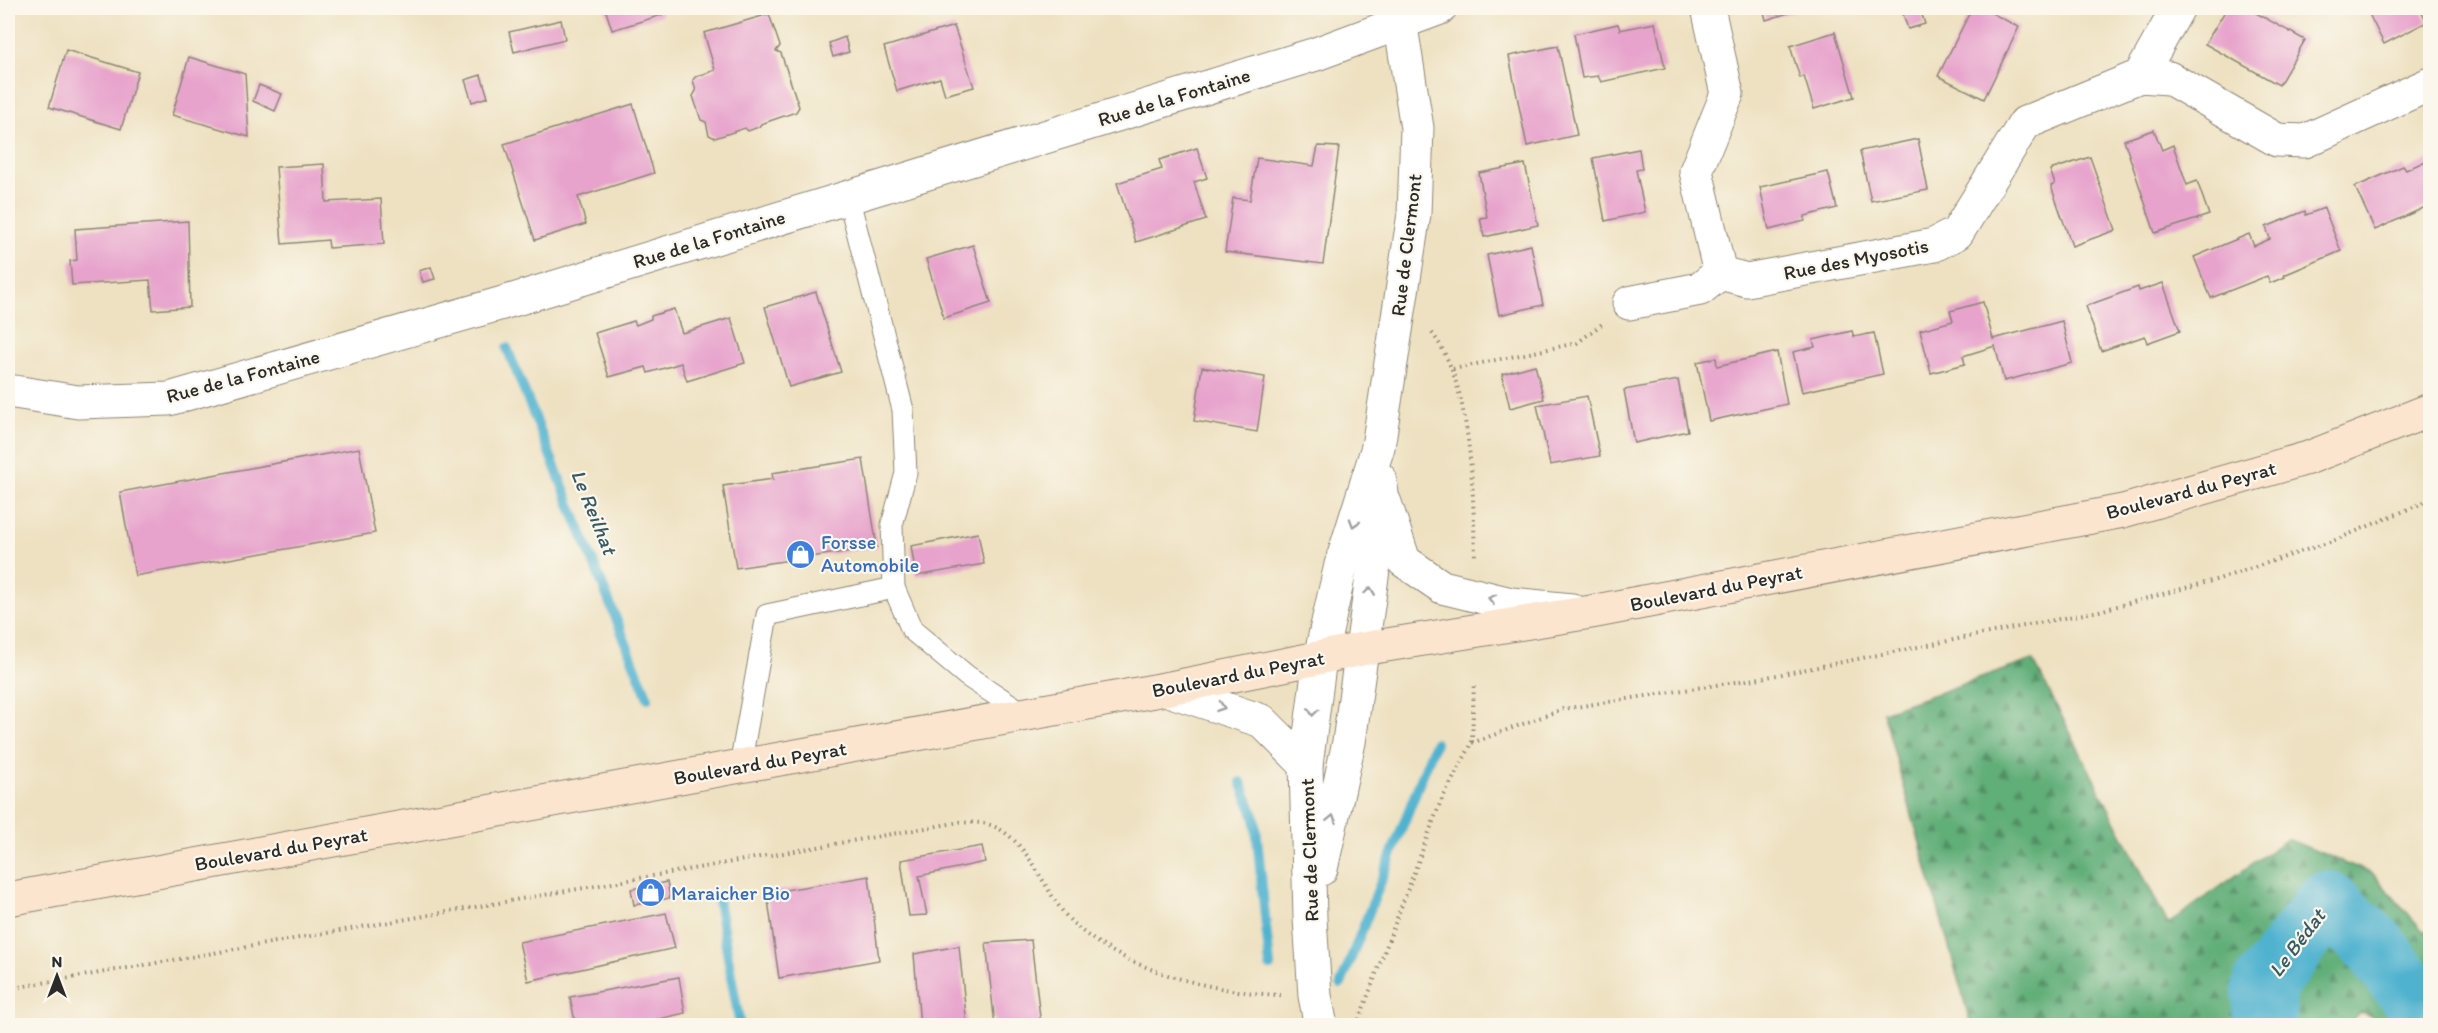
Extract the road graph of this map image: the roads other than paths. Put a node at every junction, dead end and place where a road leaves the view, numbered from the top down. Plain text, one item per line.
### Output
1 (1440, 8) edge
2 (1708, 8) edge
3 (2178, 8) edge
4 (1399, 14) edge
5 (2140, 76) junction
6 (2430, 84) edge
7 (848, 196) junction
8 (1720, 273) junction
9 (1629, 303) road end
10 (8, 391) edge
11 (2430, 410) edge
12 (1378, 447) junction
13 (1382, 494) junction
14 (894, 588) junction
15 (1591, 612) junction
16 (1362, 649) junction
17 (1320, 658) junction
18 (1166, 689) junction
19 (1026, 715) junction
20 (1306, 765) junction
21 (740, 766) junction
22 (16, 896) edge
23 (1310, 918) junction
24 (1318, 1011) edge

1 - 4 street, Rue de la Fontaine
2 - 8 street
3 - 5 street
4 - 7 street, Rue de la Fontaine
4 - 12 street, Rue de Clermont
5 - 6 street, Rue des Myosotis
5 - 8 street, Rue des Myosotis
7 - 10 street, Rue de la Fontaine
7 - 14 lane
8 - 9 street
11 - 15 main road, Boulevard du Peyrat
12 - 13 street, Rue de Clermont
12 -> 17 street, Rue de Clermont
15 -> 13 street, Rue de Clermont
16 -> 13 street, Rue de Clermont
14 - 19 lane
14 - 21 lane
15 - 16 main road, Boulevard du Peyrat
16 - 17 main road, Boulevard du Peyrat
23 -> 16 street, Rue de Clermont
17 - 18 main road, Boulevard du Peyrat
17 -> 20 street, Rue de Clermont
18 - 19 main road, Boulevard du Peyrat
18 -> 20 street, Rue de Clermont
19 - 21 main road, Boulevard du Peyrat
20 - 23 street, Rue de Clermont
21 - 22 main road, Boulevard du Peyrat
23 - 24 street, Rue de Clermont

